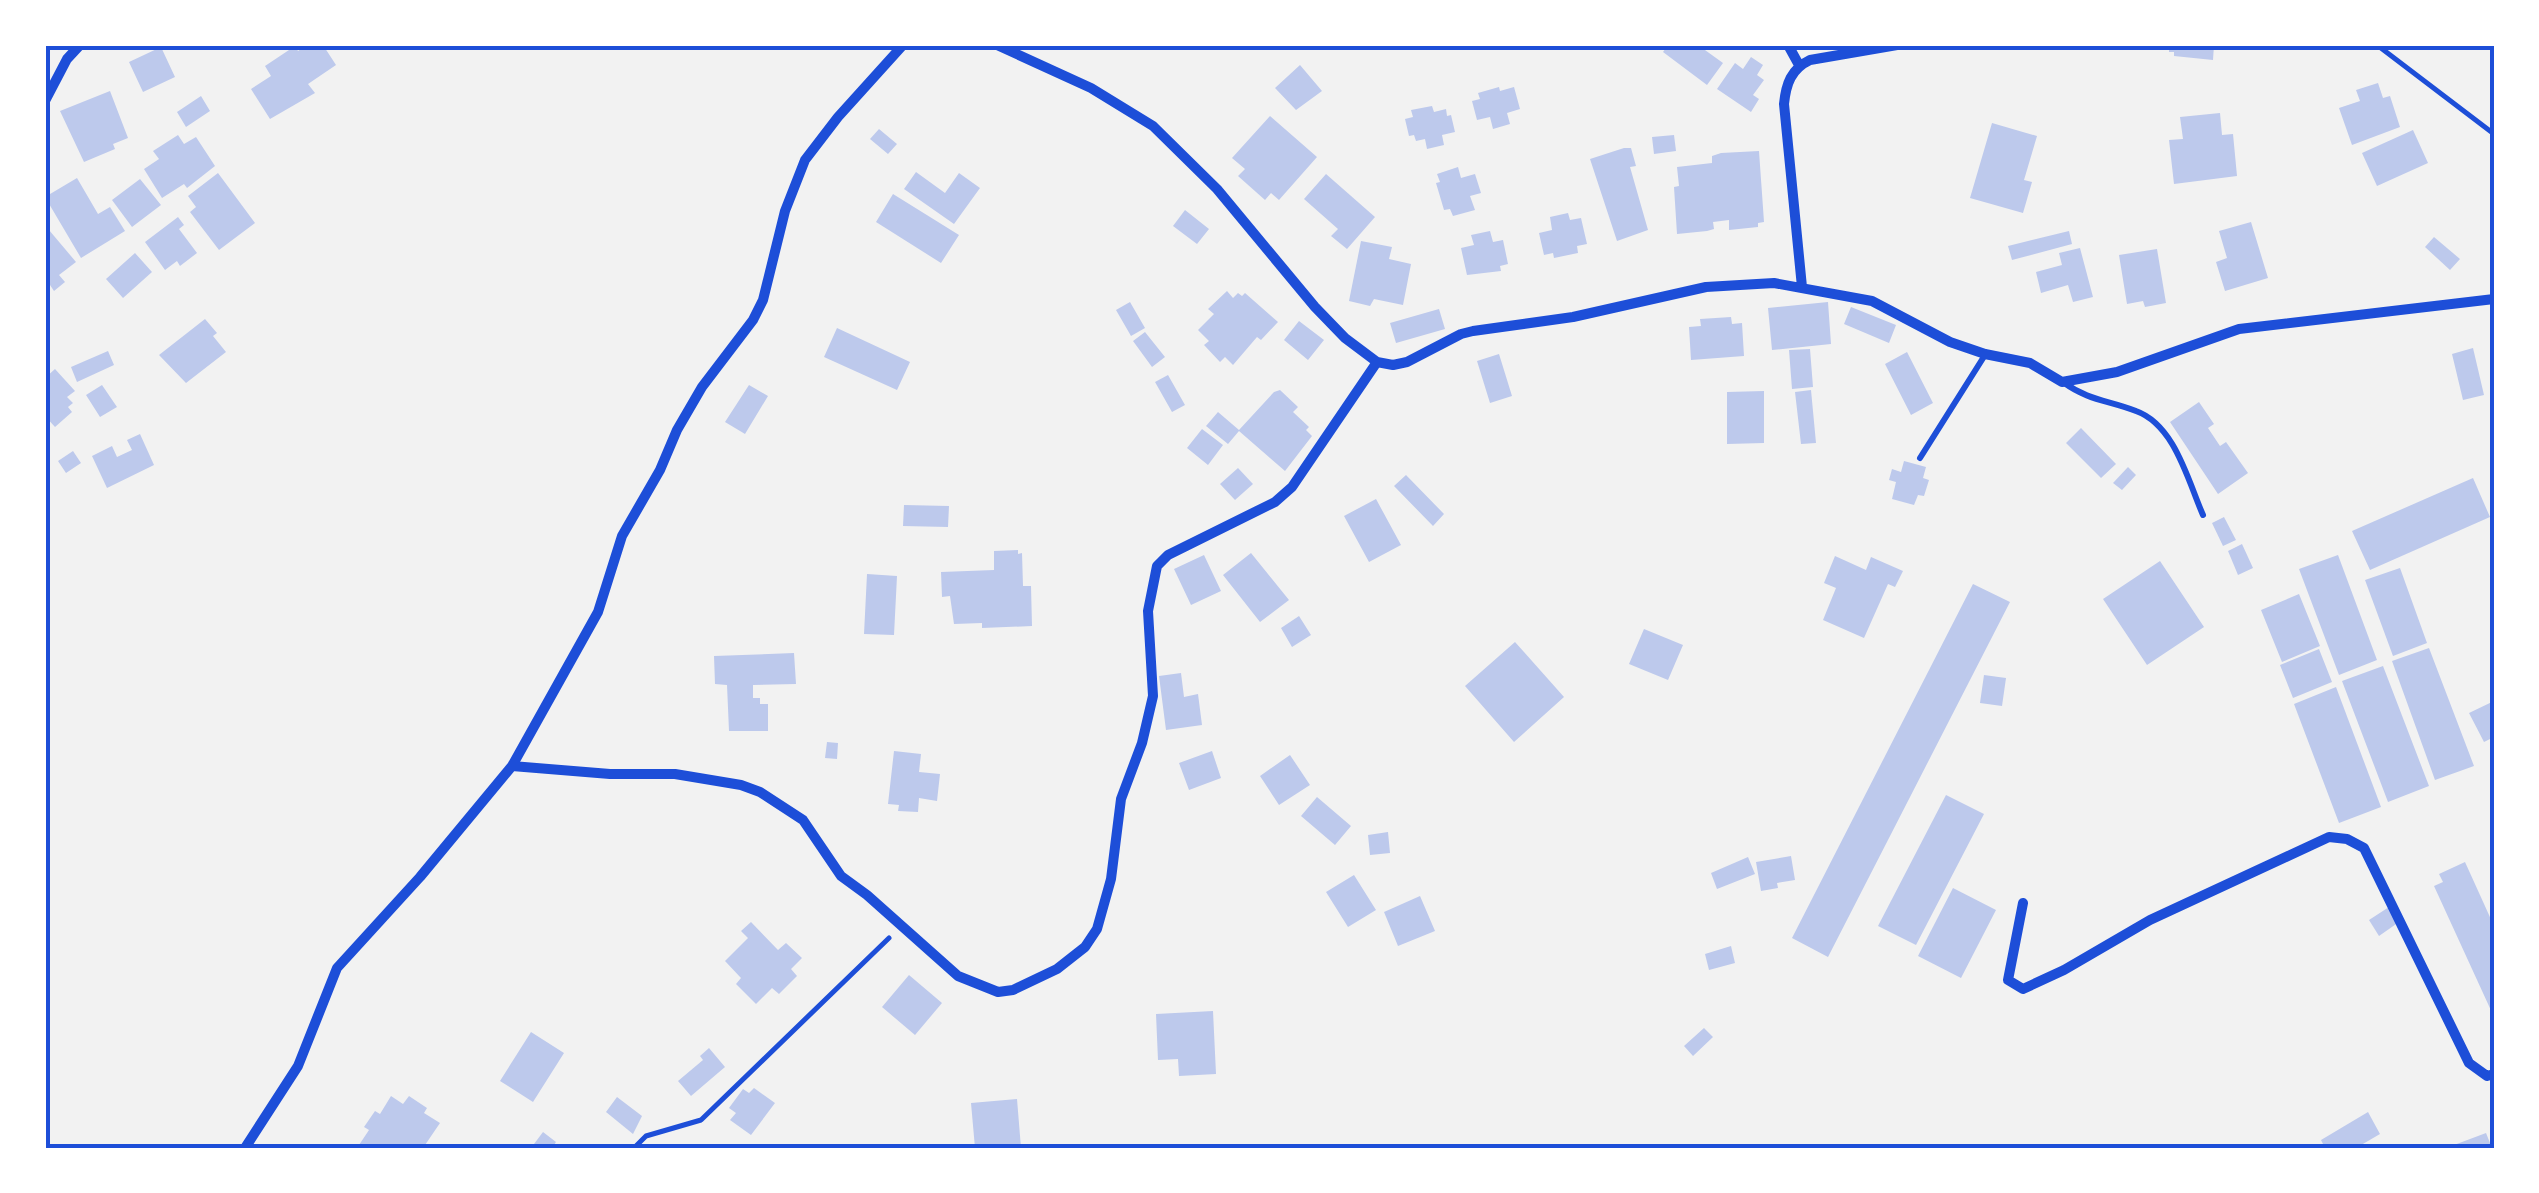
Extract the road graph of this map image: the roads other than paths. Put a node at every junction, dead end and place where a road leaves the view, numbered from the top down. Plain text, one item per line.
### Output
1 (80, 45) edge
2 (903, 45) edge
3 (997, 45) edge
4 (1788, 45) edge
5 (1898, 45) edge
6 (1799, 66) junction
7 (45, 102) edge
8 (1802, 287) junction
9 (2494, 300) edge
10 (1986, 354) junction
11 (1377, 362) junction
12 (2062, 382) junction
13 (1920, 458) dead end
14 (2204, 515) dead end
15 (512, 766) junction
16 (2022, 902) dead end
17 (2494, 1074) edge
18 (245, 1148) edge

1 - 7 street
2 - 15 street
3 - 11 street
4 - 6 street
5 - 6 street
6 - 8 street
8 - 10 street
8 - 11 street
9 - 12 street
10 - 12 street
10 - 13 lane
11 - 15 street
12 - 14 lane
15 - 18 street
16 - 17 street

